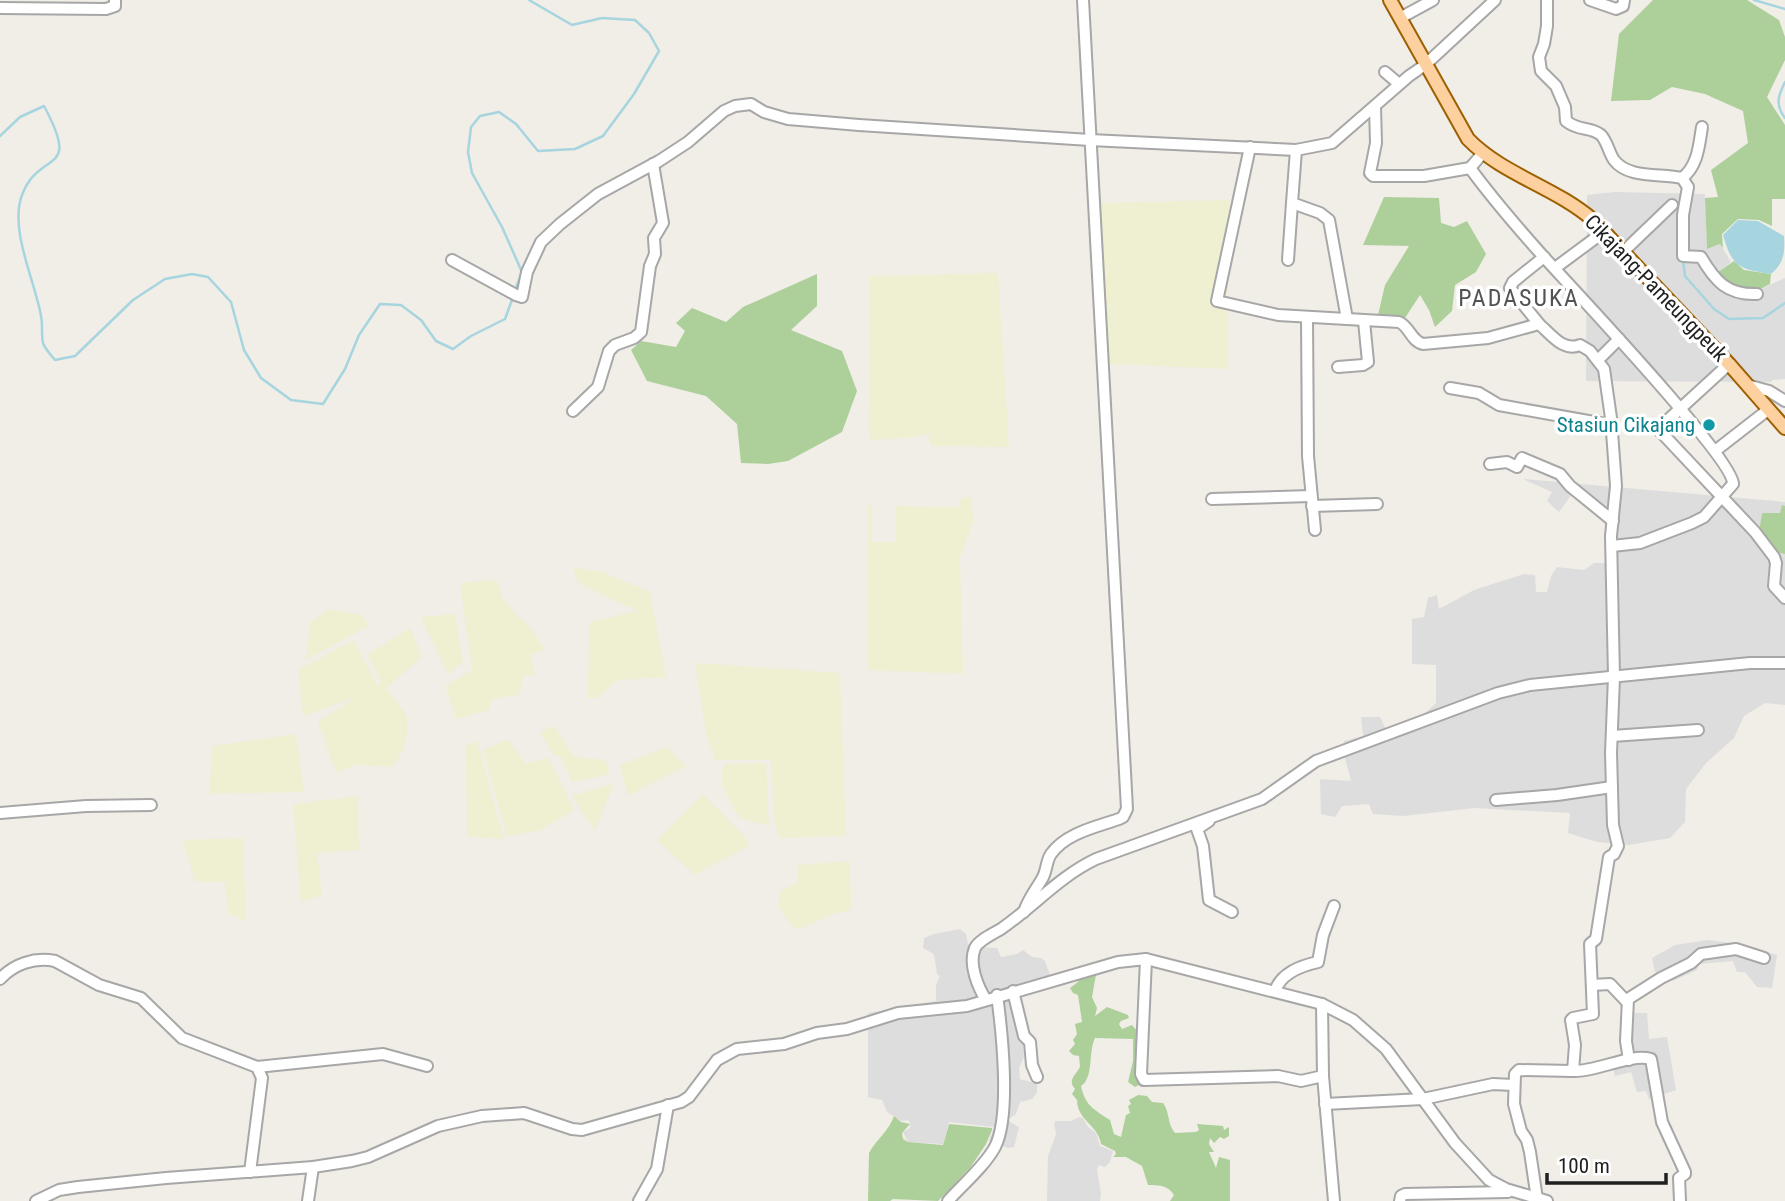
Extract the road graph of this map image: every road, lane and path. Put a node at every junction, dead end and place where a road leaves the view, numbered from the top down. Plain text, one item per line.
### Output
1 (116, 0) edge
2 (1083, 0) edge
3 (1390, 0) edge
4 (1433, 0) edge
5 (1495, 0) edge
6 (1548, 0) edge
7 (1590, 0) edge
8 (1624, 0) edge
9 (56, 4) edge
10 (0, 8) edge
11 (1400, 18) junction
12 (1425, 65) junction
13 (1385, 72) dead end
14 (1399, 84) junction
15 (1375, 107) junction
16 (1702, 127) dead end
17 (1090, 140) junction
18 (1250, 147) junction
19 (1296, 150) junction
20 (1483, 153) junction
21 (653, 164) junction
22 (1470, 168) junction
23 (1682, 178) junction
24 (1292, 203) junction
25 (1672, 205) dead end
26 (1605, 231) junction
27 (1624, 251) junction
28 (1545, 257) junction
29 (452, 260) dead end
30 (1288, 260) dead end
31 (1555, 268) junction
32 (1757, 294) dead end
33 (1307, 318) junction
34 (1347, 319) junction
35 (1364, 321) junction
36 (1539, 324) junction
37 (1619, 338) junction
38 (1598, 360) junction
39 (1730, 364) junction
40 (1338, 367) dead end
41 (1747, 385) junction
42 (1450, 388) dead end
43 (1785, 401) edge
44 (1679, 409) junction
45 (1769, 409) junction
46 (573, 411) dead end
47 (1611, 425) junction
48 (1785, 428) edge
49 (1715, 451) junction
50 (1490, 464) dead end
51 (1721, 498) junction
52 (1212, 499) dead end
53 (1312, 501) junction
54 (1377, 504) dead end
55 (1613, 521) junction
56 (1315, 530) dead end
57 (1612, 547) junction
58 (1785, 598) edge
59 (1785, 663) edge
60 (1614, 677) junction
61 (1698, 730) dead end
62 (1612, 736) junction
63 (1612, 787) junction
64 (1496, 800) dead end
65 (151, 805) dead end
66 (0, 813) edge
67 (1216, 815) junction
68 (1334, 906) dead end
69 (1024, 912) junction
70 (1232, 912) dead end
71 (1764, 958) dead end
72 (1146, 959) junction
73 (0, 979) edge
74 (1591, 985) junction
75 (1275, 991) junction
76 (1013, 992) junction
77 (997, 995) junction
78 (986, 1000) junction
79 (1628, 1002) junction
80 (1322, 1004) junction
81 (1629, 1060) junction
82 (427, 1066) dead end
83 (257, 1067) junction
84 (1573, 1071) junction
85 (1323, 1076) junction
86 (1037, 1077) dead end
87 (1513, 1085) junction
88 (1423, 1099) junction
89 (1325, 1104) junction
90 (668, 1105) junction
91 (313, 1167) junction
92 (250, 1172) junction
93 (1514, 1192) junction
94 (1497, 1196) edge
95 (1542, 1200) edge
96 (36, 1201) edge
97 (308, 1201) edge
98 (639, 1201) edge
99 (948, 1201) edge
100 (1334, 1201) edge
101 (1400, 1201) edge
102 (1680, 1201) edge

1 - 9 street
2 - 17 street
3 - 11 main road, Cikajang-Pameungpeuk
4 - 11 street
5 - 12 street
6 - 23 street
7 - 8 street
9 - 10 street
11 - 12 main road, Cikajang-Pameungpeuk
12 - 14 street
12 - 20 main road, Cikajang-Pameungpeuk
13 - 14 street
14 - 15 street
15 - 19 street
15 - 22 street
16 - 23 street
17 - 18 street
17 - 21 street
17 - 69 street
18 - 19 street
18 - 33 street
19 - 24 street
20 - 22 street
20 - 26 main road, Cikajang-Pameungpeuk
21 - 29 street
21 - 46 street
22 - 28 street
23 - 32 street
24 - 30 street
24 - 34 street
25 - 27 street
26 - 27 main road, Cikajang-Pameungpeuk
26 - 31 street
27 - 39 main road, Cikajang-Pameungpeuk
28 - 31 street
28 - 36 street
31 - 37 street
33 - 34 street
33 - 53 street
34 - 35 street
35 - 36 street
35 - 40 street
36 - 38 street
37 - 38 street
37 - 44 street
38 - 47 street
39 - 41 main road, Cikajang-Pameungpeuk
39 - 44 street
41 - 43 street
41 - 45 main road, Cikajang-Pameungpeuk
42 - 47 street
44 - 49 street
44 - 51 street
45 - 48 main road, Cikajang-Pameungpeuk
45 - 49 street
47 - 55 street
49 - 51 street
50 - 55 street
51 - 57 street
51 - 58 street
52 - 53 street
53 - 54 street
53 - 56 street
55 - 57 street
57 - 60 street
59 - 60 street
60 - 62 street
60 - 67 street
61 - 62 street
62 - 63 street
63 - 64 street
63 - 74 street
65 - 66 street
67 - 69 street
67 - 70 street
68 - 75 street
69 - 78 street
71 - 79 street
72 - 75 street
72 - 76 street
72 - 85 street
73 - 83 street
74 - 79 street
74 - 84 street
75 - 80 street
76 - 77 street
76 - 86 street
77 - 78 street
77 - 99 street
78 - 90 street
79 - 81 street
80 - 85 street
80 - 88 street
81 - 84 street
81 - 102 street
82 - 83 street
83 - 92 street
84 - 87 street
85 - 89 street
87 - 88 street
87 - 95 street
88 - 89 street
88 - 93 street
89 - 100 street
90 - 91 street
90 - 98 street
91 - 92 street
91 - 97 street
92 - 96 street
93 - 94 street
93 - 95 street
94 - 101 street

